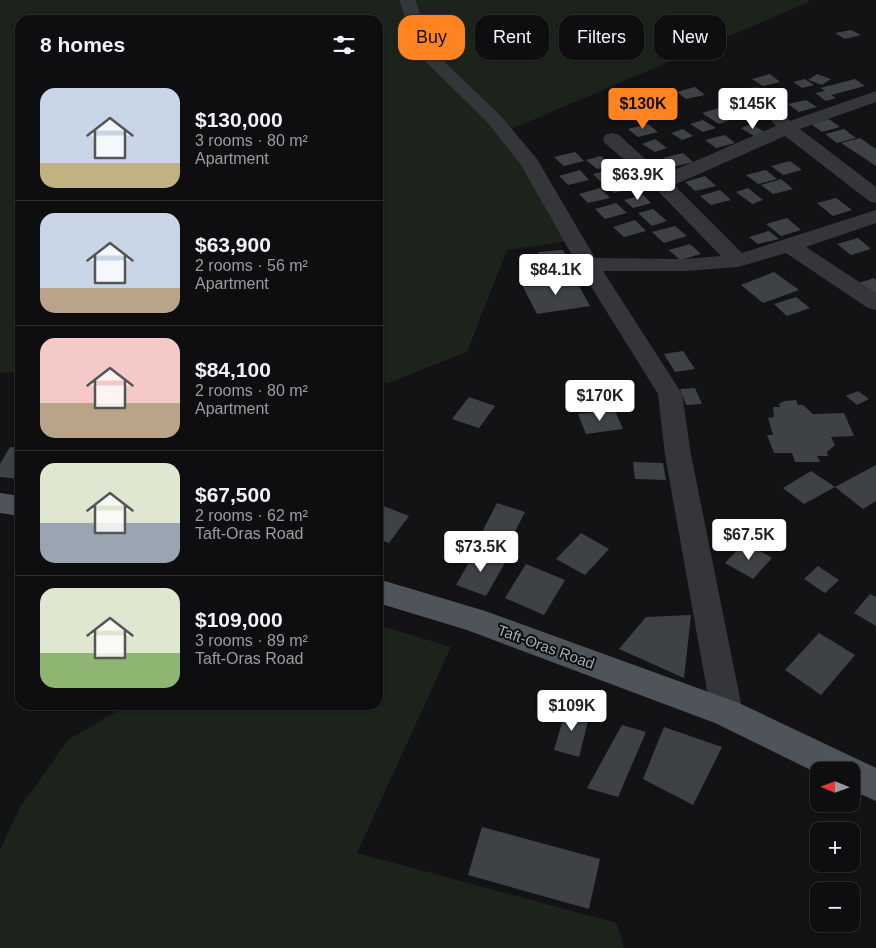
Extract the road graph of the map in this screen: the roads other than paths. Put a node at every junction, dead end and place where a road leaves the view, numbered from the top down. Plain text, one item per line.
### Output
1 (407, 0) edge
2 (755, 92) dead end
3 (876, 96) edge
4 (856, 103) junction
5 (876, 118) edge
6 (787, 128) junction
7 (612, 139) dead end
8 (661, 183) junction
9 (876, 197) edge
10 (874, 220) edge
11 (790, 246) junction
12 (738, 261) junction
13 (588, 264) junction
14 (876, 303) edge
15 (0, 502) edge
16 (15, 505) edge
17 (383, 593) edge
18 (727, 713) junction
19 (829, 762) edge
20 (860, 777) edge
21 (876, 785) edge

1 - 13 street
2 - 6 street
3 - 4 street
4 - 5 street
4 - 6 street
6 - 8 street
6 - 9 street
7 - 8 street
8 - 12 street
10 - 11 street
11 - 12 street
11 - 14 street
12 - 13 street
13 - 18 street
15 - 16 main road
17 - 18 main road, Taft-Oras Road
18 - 19 main road, Taft-Oras Road
20 - 21 main road, Taft-Oras Road

